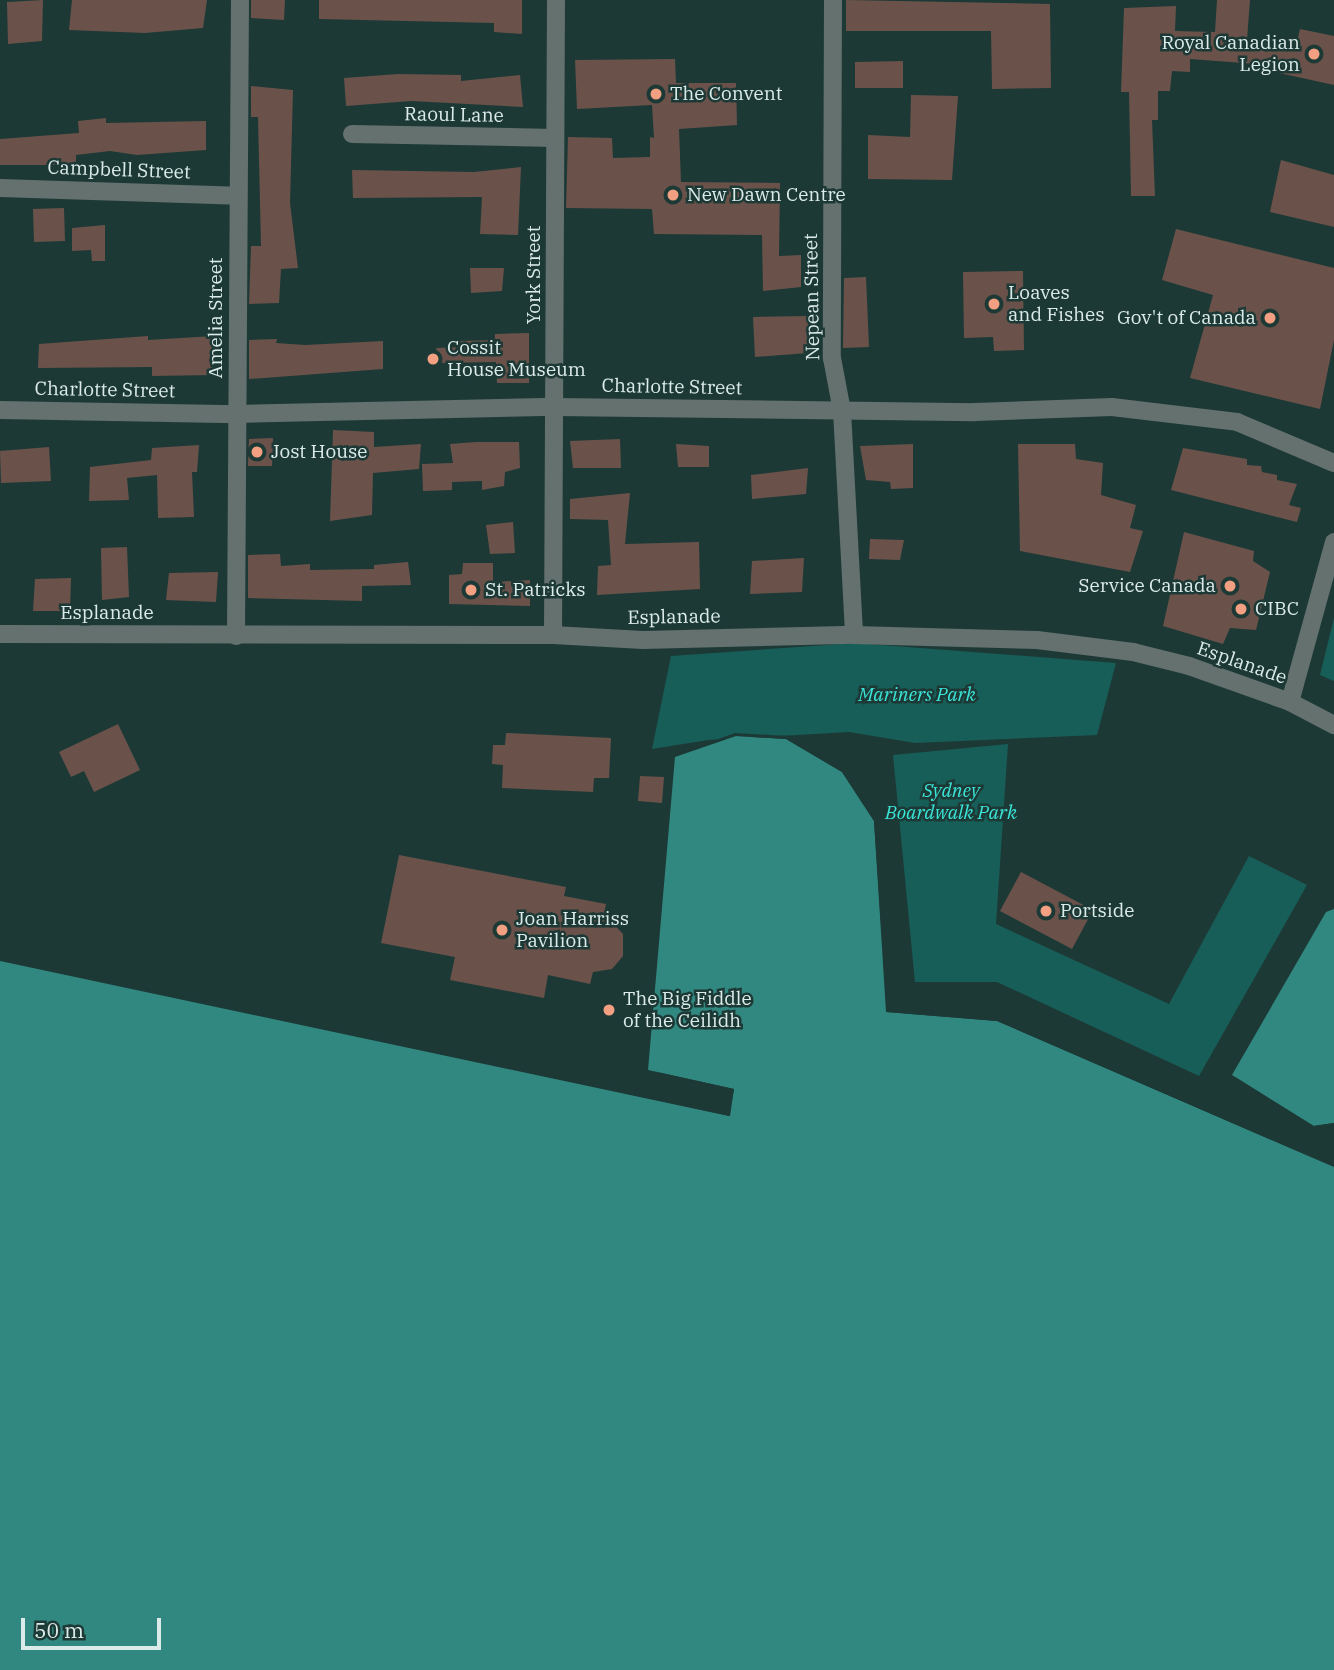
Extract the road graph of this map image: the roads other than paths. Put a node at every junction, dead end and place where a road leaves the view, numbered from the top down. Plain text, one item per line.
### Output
1 (240, 0) edge
2 (556, 0) edge
3 (833, 0) edge
4 (352, 134) dead end
5 (555, 138) junction
6 (0, 188) edge
7 (237, 196) junction
8 (555, 407) junction
9 (0, 410) edge
10 (842, 411) junction
11 (237, 414) junction
12 (1334, 463) edge
13 (1334, 542) edge
14 (0, 634) edge
15 (553, 635) junction
16 (854, 635) junction
17 (236, 636) junction
18 (1290, 702) junction
19 (1334, 725) edge

1 - 7 street, Amelia Street
2 - 5 street, York Street
3 - 10 street, Nepean Street
4 - 5 street, Raoul Lane
5 - 8 street, York Street
6 - 7 street, Campbell Street
7 - 11 street, Amelia Street
8 - 10 street, Charlotte Street
8 - 11 street, Charlotte Street
8 - 15 street, York Street
9 - 11 street, Charlotte Street
10 - 12 street, Charlotte Street
10 - 16 street, Nepean Street
11 - 17 street, Amelia Street
13 - 18 street
14 - 17 street, Esplanade
15 - 16 street, Esplanade
15 - 17 street, Esplanade
16 - 18 street, Esplanade
18 - 19 street, Esplanade

